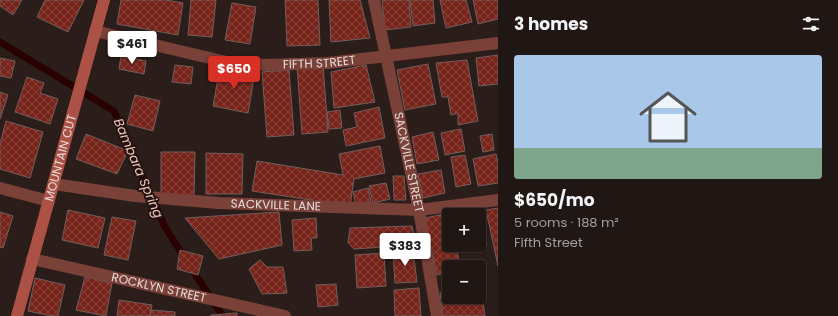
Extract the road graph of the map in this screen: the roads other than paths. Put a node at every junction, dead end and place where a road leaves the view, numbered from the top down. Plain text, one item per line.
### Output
1 (104, 0) edge
2 (374, 0) edge
3 (95, 31) junction
4 (498, 43) edge
5 (386, 57) junction
6 (54, 184) junction
7 (0, 188) edge
8 (498, 200) edge
9 (49, 201) junction
10 (419, 210) junction
11 (32, 258) junction
12 (17, 316) edge
13 (285, 316) edge
14 (437, 316) edge

1 - 3 main road, MOUNTAIN CUT
2 - 5 street, SACKVILLE STREET
3 - 5 street, FIFTH STREET
3 - 6 main road, MOUNTAIN CUT
4 - 5 street, FIFTH STREET
5 - 10 street, SACKVILLE STREET
6 - 9 main road, MOUNTAIN CUT
6 - 10 street, SACKVILLE LANE
7 - 9 street
8 - 10 street, SACKVILLE LANE
9 - 11 main road, MOUNTAIN CUT
10 - 14 street, SACKVILLE STREET
11 - 12 main road, MOUNTAIN CUT
11 - 13 street, ROCKLYN STREET

